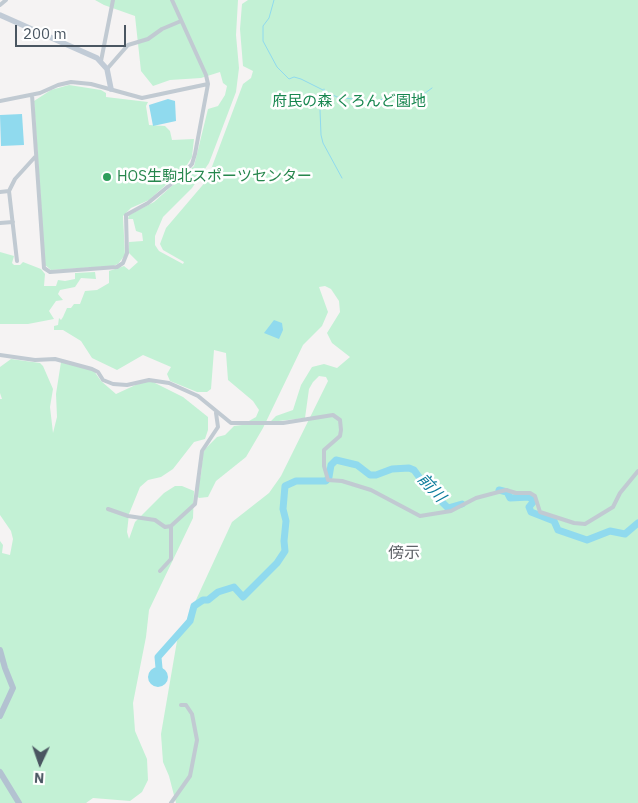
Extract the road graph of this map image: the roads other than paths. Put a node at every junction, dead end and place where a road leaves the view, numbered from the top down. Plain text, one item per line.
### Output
1 (6, 0) edge
2 (113, 0) edge
3 (172, 0) edge
4 (0, 5) edge
5 (0, 15) edge
6 (181, 21) junction
7 (101, 62) junction
8 (107, 69) junction
9 (208, 84) junction
10 (111, 89) junction
11 (0, 95) edge
12 (32, 95) junction
13 (1, 101) edge
14 (35, 157) junction
15 (10, 191) junction
16 (0, 192) edge
17 (13, 222) junction
18 (0, 223) edge
19 (17, 261) dead end
20 (0, 355) edge
21 (216, 413) junction
22 (638, 471) edge
23 (108, 509) dead end
24 (171, 526) junction
25 (160, 571) dead end
26 (0, 650) edge
27 (181, 705) dead end
28 (0, 716) edge
29 (0, 772) edge
30 (19, 803) edge
31 (171, 803) edge

1 - 4 street
2 - 7 street
3 - 6 street
5 - 7 street
6 - 8 street
6 - 9 street
7 - 8 street
8 - 10 street
9 - 10 street
9 - 14 street
10 - 12 street
11 - 13 street
12 - 13 street
12 - 14 street
14 - 15 street
15 - 16 street
15 - 17 street
17 - 18 street
17 - 19 street
20 - 21 street
21 - 22 street
21 - 24 street
23 - 24 street
24 - 25 street
26 - 28 main road
27 - 31 street
29 - 30 main road

